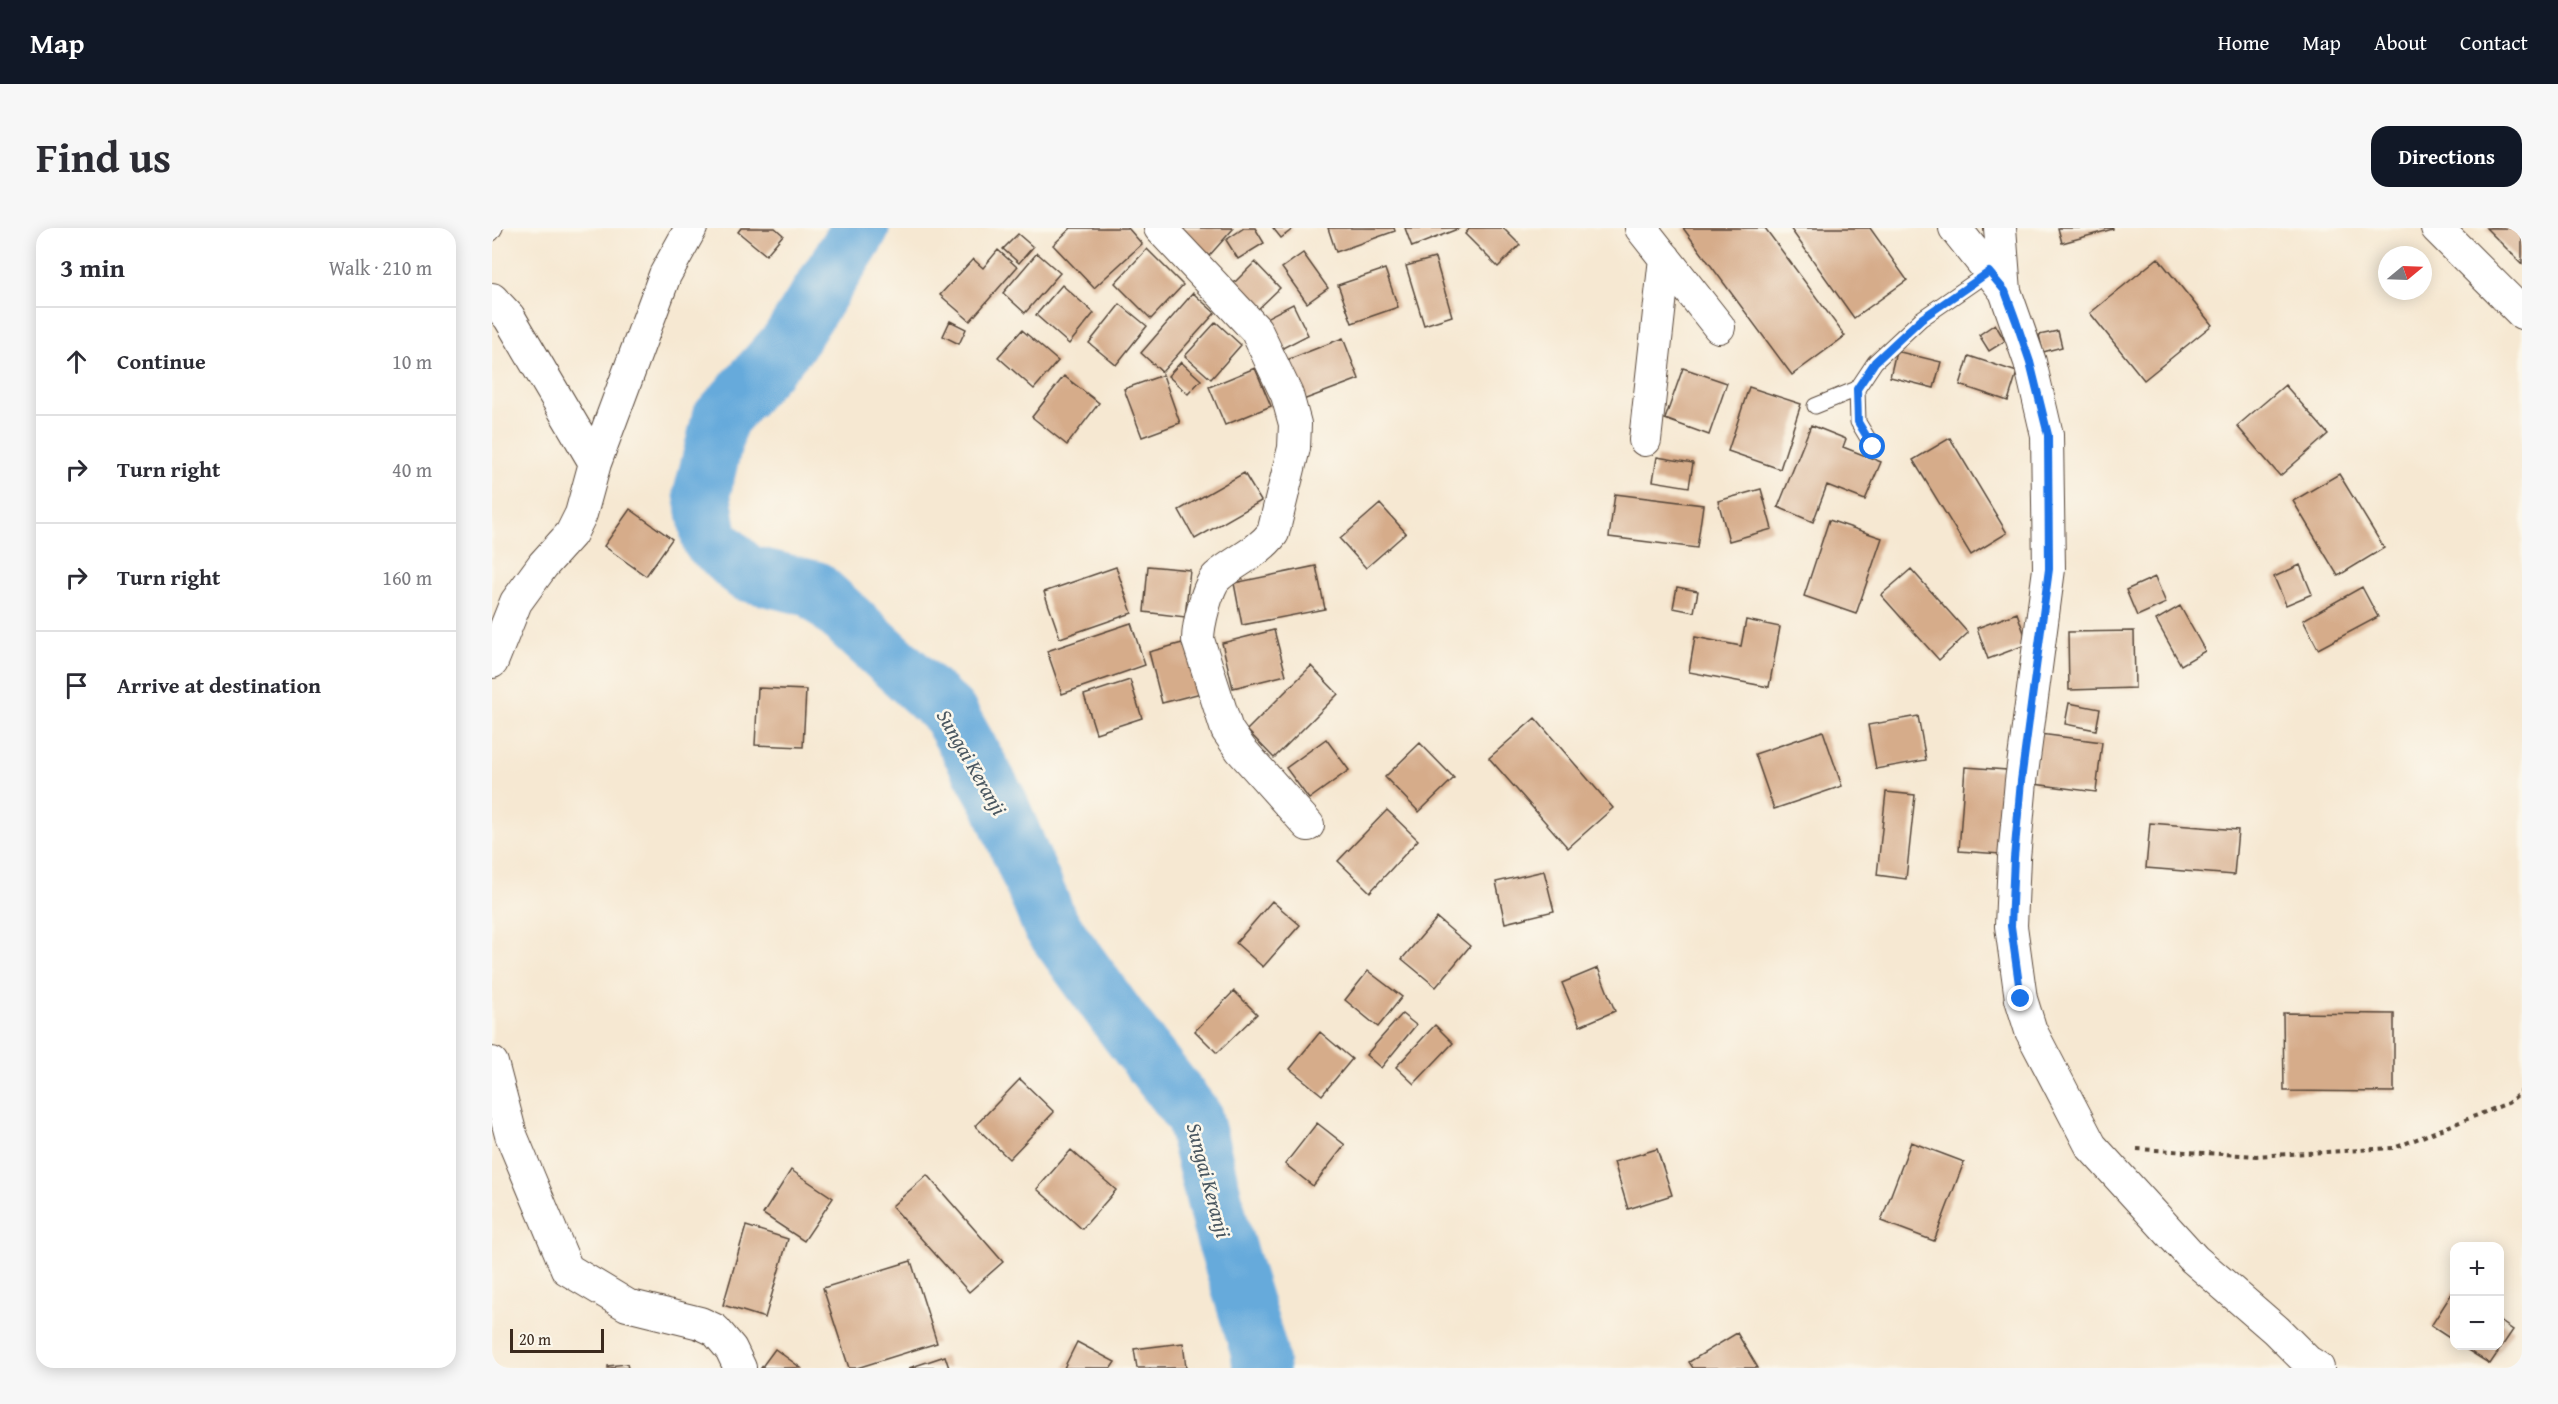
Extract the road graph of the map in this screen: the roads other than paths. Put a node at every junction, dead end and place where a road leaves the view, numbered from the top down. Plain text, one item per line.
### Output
1 (495, 228) edge
2 (692, 228) edge
3 (1160, 228) edge
4 (1641, 228) edge
5 (1954, 228) edge
6 (2000, 228) edge
7 (2437, 228) edge
8 (492, 233) edge
9 (1665, 258) junction
10 (1997, 282) junction
11 (492, 299) edge
12 (2522, 313) edge
13 (1719, 327) dead end
14 (1857, 389) junction
15 (1815, 406) dead end
16 (1645, 441) dead end
17 (1873, 447) dead end
18 (595, 464) junction
19 (492, 662) edge
20 (1308, 825) dead end
21 (492, 1063) edge
22 (740, 1368) edge
23 (2318, 1368) edge

1 - 8 lane
2 - 18 street
3 - 20 street
4 - 9 street
5 - 10 street
6 - 10 street
7 - 12 street
9 - 13 street
9 - 16 street
10 - 14 lane
10 - 23 street
11 - 18 street
14 - 15 lane
14 - 17 lane
18 - 19 street
21 - 22 street

